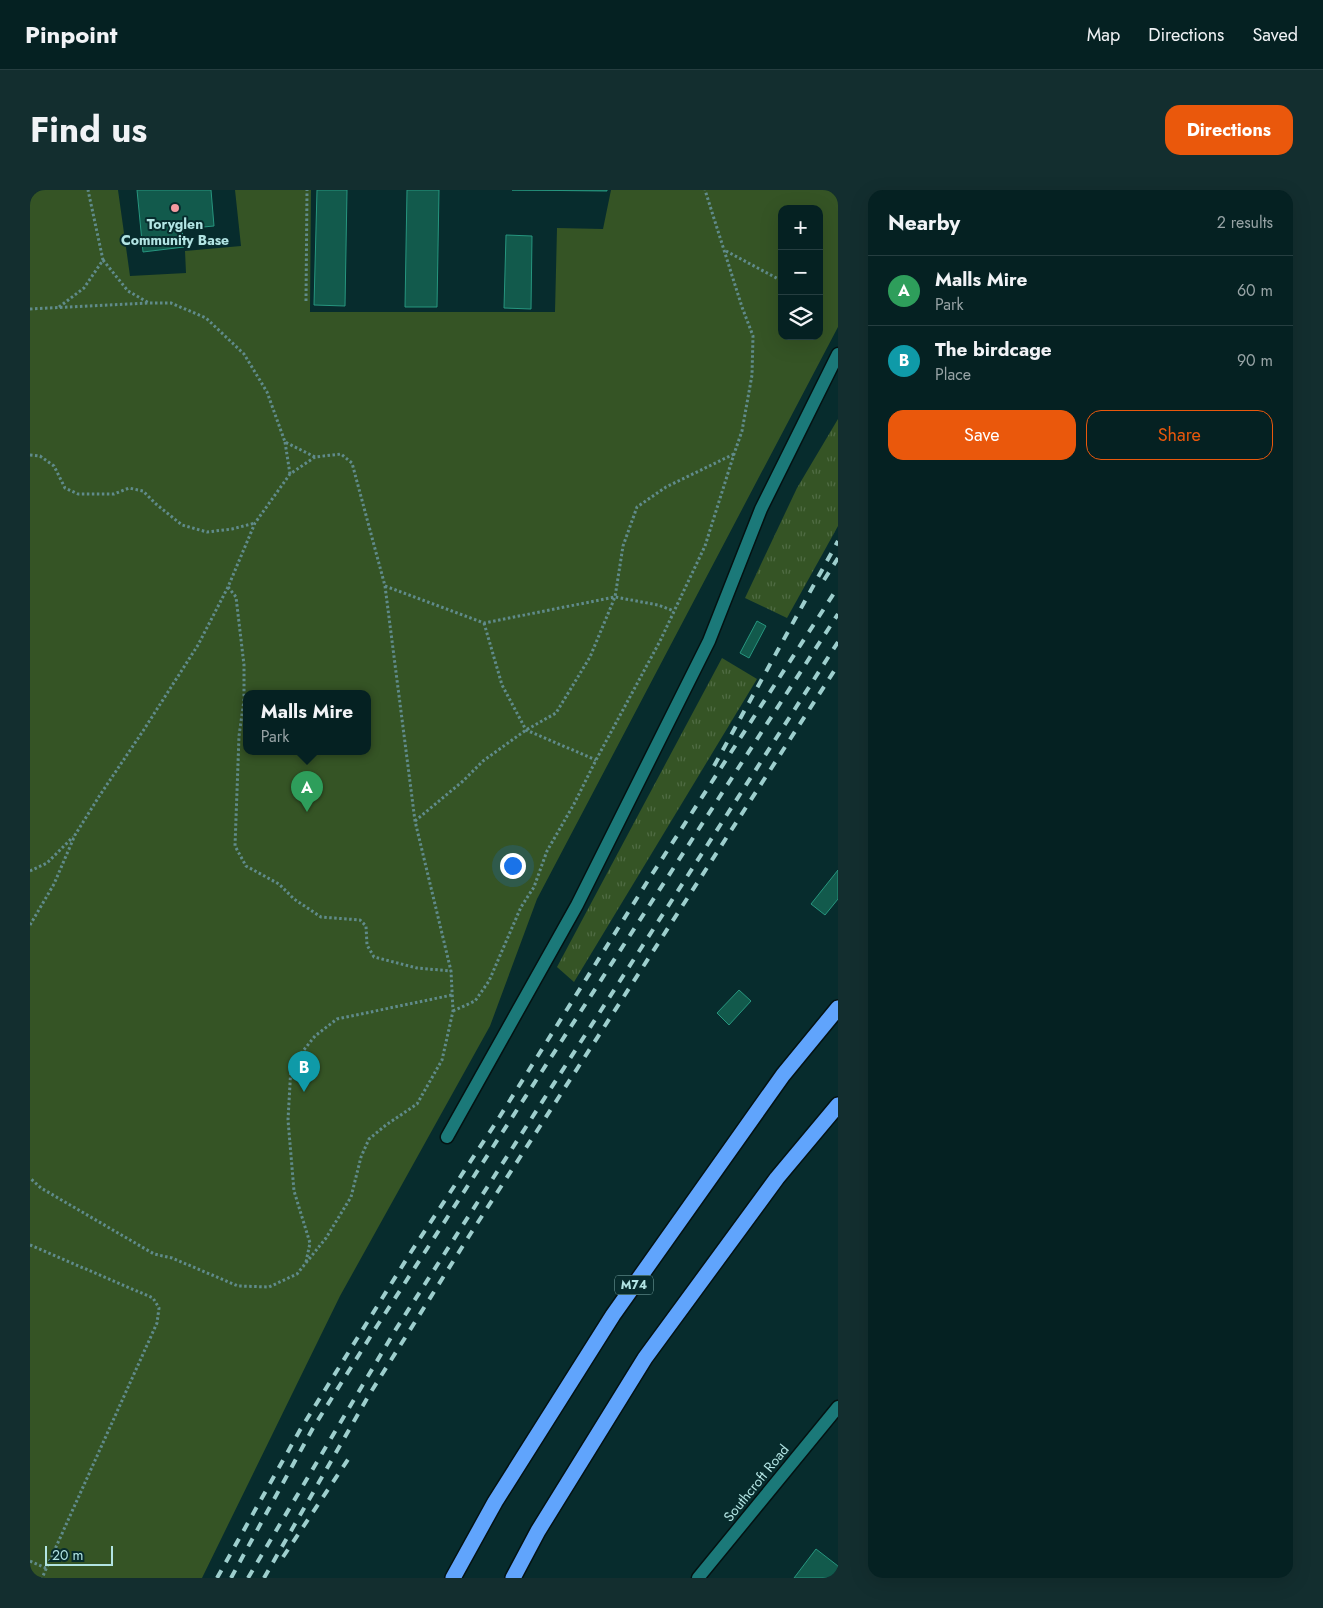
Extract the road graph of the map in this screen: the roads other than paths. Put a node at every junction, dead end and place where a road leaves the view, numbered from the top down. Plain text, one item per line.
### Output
1 (838, 354) edge
2 (838, 1008) edge
3 (838, 1105) edge
4 (447, 1136) dead end
5 (838, 1407) edge
6 (454, 1578) edge
7 (513, 1578) edge
8 (698, 1578) edge

1 - 4 street
2 - 6 highway, M74
3 - 7 highway
5 - 8 street, Southcroft Road

